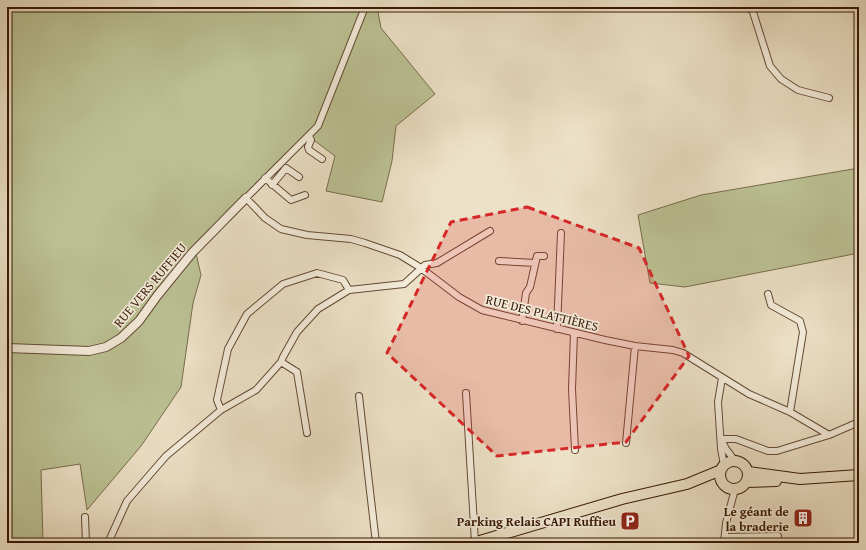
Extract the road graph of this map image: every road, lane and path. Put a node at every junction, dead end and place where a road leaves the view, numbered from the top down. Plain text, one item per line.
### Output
1 (365, 7) edge
2 (749, 7) edge
3 (830, 98) dead end
4 (309, 136) junction
5 (322, 159) dead end
6 (299, 177) dead end
7 (265, 178) junction
8 (272, 185) junction
9 (305, 196) dead end
10 (246, 198) junction
11 (490, 231) dead end
12 (561, 233) dead end
13 (544, 256) dead end
14 (499, 260) dead end
15 (535, 263) junction
16 (421, 268) junction
17 (349, 290) junction
18 (768, 294) dead end
19 (522, 321) junction
20 (557, 329) junction
21 (574, 333) junction
22 (635, 346) junction
23 (7, 348) edge
24 (281, 362) junction
25 (722, 378) junction
26 (466, 393) dead end
27 (359, 396) dead end
28 (221, 410) junction
29 (790, 412) junction
30 (859, 422) edge
31 (307, 433) dead end
32 (829, 435) junction
33 (721, 439) junction
34 (626, 443) dead end
35 (575, 450) dead end
36 (735, 461) junction
37 (722, 467) junction
38 (859, 475) edge
39 (747, 477) junction
40 (721, 482) junction
41 (687, 484) junction
42 (735, 489) junction
43 (85, 517) dead end
44 (778, 536) dead end
45 (725, 540) edge
46 (86, 543) edge
47 (108, 543) edge
48 (376, 543) edge
49 (474, 543) edge

1 - 4 street
2 - 3 street
4 - 5 street
4 - 7 street
6 - 8 street
7 - 8 street
7 - 10 street
8 - 9 street
10 - 16 street, RUE DES PLATTIÈRES
10 - 23 street, RUE VERS RUFFIEU
11 - 16 street
12 - 20 street
13 - 15 street
14 - 15 street
15 - 19 street
16 - 17 street
16 - 19 street, RUE DES PLATTIÈRES
17 - 24 street
17 - 28 street
18 - 29 street
19 - 20 street, RUE DES PLATTIÈRES
20 - 21 street, RUE DES PLATTIÈRES
21 - 22 street, RUE DES PLATTIÈRES
21 - 35 street
22 - 25 street, RUE DES PLATTIÈRES
22 - 34 street
24 - 28 street
24 - 31 street
25 - 29 street, RUE DES PLATTIÈRES
25 - 33 street
26 - 49 street
27 - 48 street
28 - 47 street
29 - 32 street, RUE DES PLATTIÈRES
30 - 32 street
32 - 33 street
33 - 36 street
33 - 37 street
36 - 37 main road
36 - 39 main road
37 - 40 main road
37 - 41 main road
38 - 39 main road
39 - 42 main road
40 - 41 main road
40 - 42 main road
41 - 49 main road
42 - 45 street
43 - 46 street
44 - 45 street

